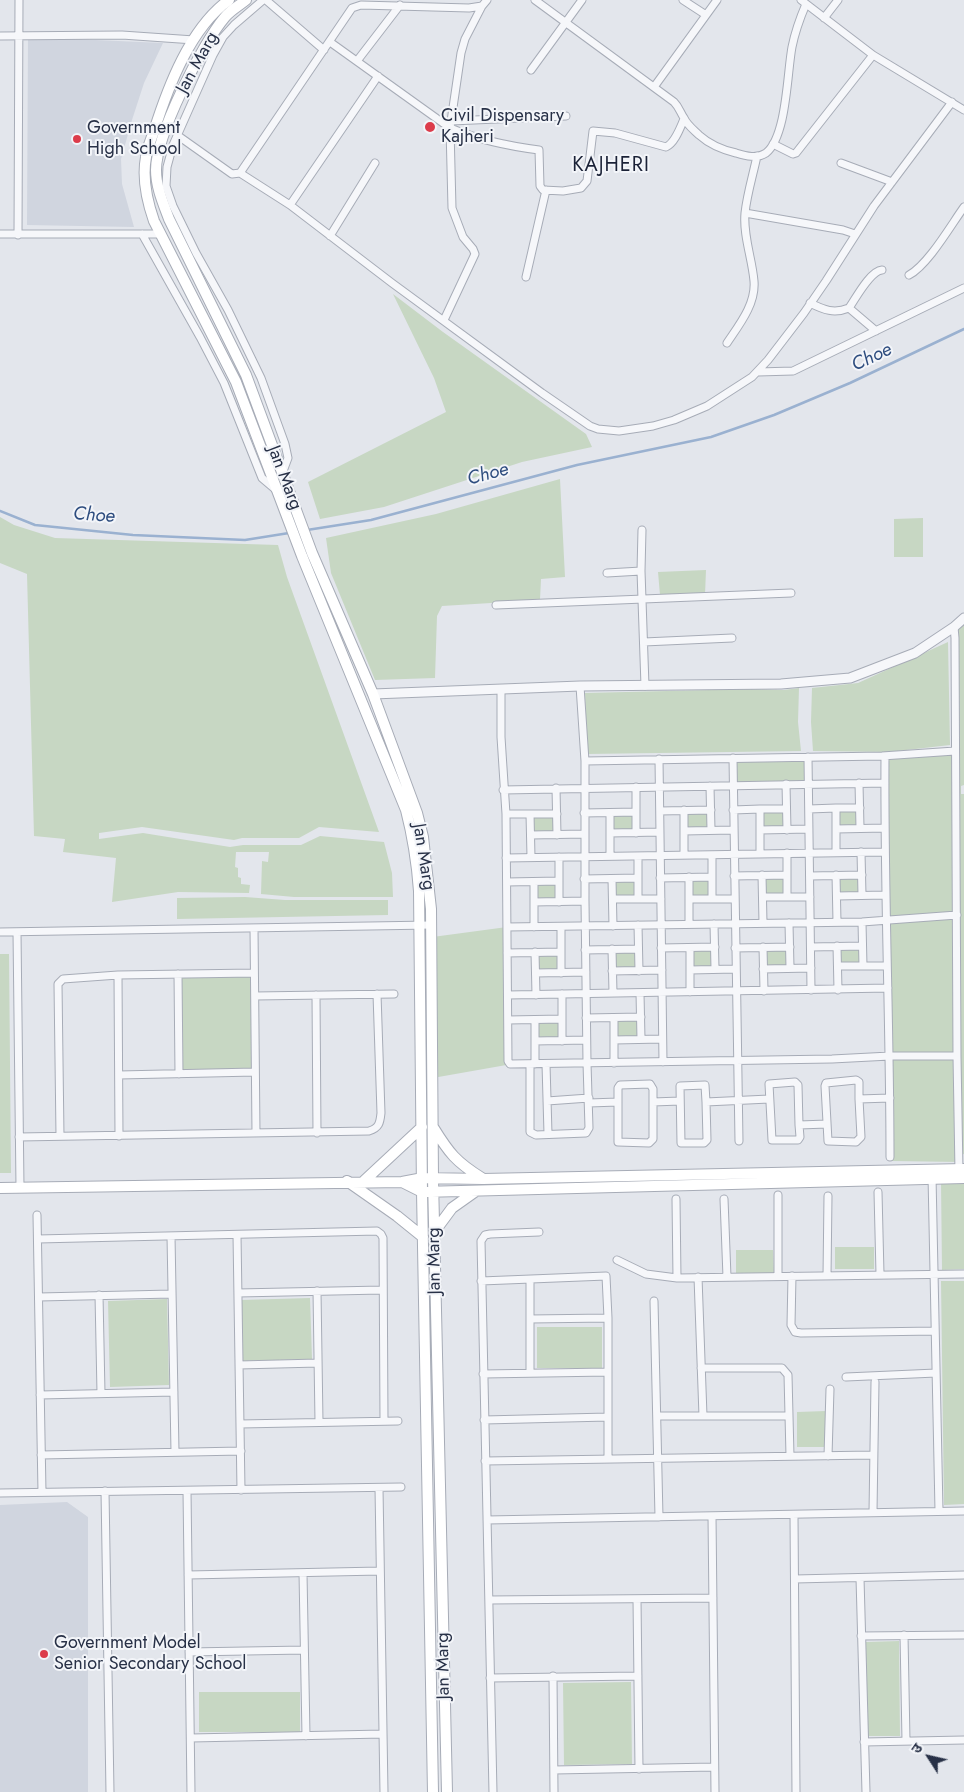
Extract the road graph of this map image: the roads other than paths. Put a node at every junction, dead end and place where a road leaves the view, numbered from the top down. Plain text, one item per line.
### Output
1 (19, 0) edge
2 (229, 0) edge
3 (246, 0) edge
4 (264, 0) edge
5 (535, 0) edge
6 (582, 0) edge
7 (683, 0) edge
8 (717, 0) edge
9 (838, 0) edge
10 (803, 2) edge
11 (484, 3) edge
12 (400, 5) junction
13 (706, 15) junction
14 (824, 18) junction
15 (566, 22) junction
16 (0, 36) edge
17 (19, 36) junction
18 (194, 40) junction
19 (330, 42) junction
20 (324, 50) junction
21 (873, 55) junction
22 (357, 61) junction
23 (531, 70) dead end
24 (378, 76) junction
25 (654, 87) junction
26 (952, 102) junction
27 (964, 110) edge
28 (566, 116) dead end
29 (684, 119) junction
30 (451, 124) junction
31 (177, 135) junction
32 (773, 144) junction
33 (757, 156) junction
34 (374, 163) dead end
35 (841, 164) dead end
36 (240, 173) junction
37 (892, 182) junction
38 (546, 190) junction
39 (290, 205) junction
40 (964, 206) edge
41 (745, 213) junction
42 (0, 234) edge
43 (142, 234) junction
44 (160, 234) junction
45 (855, 234) junction
46 (18, 235) junction
47 (330, 236) junction
48 (882, 270) dead end
49 (909, 276) dead end
50 (526, 277) dead end
51 (964, 288) edge
52 (810, 304) junction
53 (849, 308) junction
54 (444, 320) junction
55 (876, 331) junction
56 (727, 343) dead end
57 (758, 372) junction
58 (282, 474) junction
59 (277, 490) junction
60 (289, 507) junction
61 (642, 530) dead end
62 (307, 554) junction
63 (641, 570) junction
64 (607, 573) dead end
65 (791, 593) dead end
66 (642, 598) junction
67 (496, 605) dead end
68 (964, 618) edge
69 (954, 628) junction
70 (732, 638) dead end
71 (644, 642) junction
72 (580, 686) junction
73 (645, 686) junction
74 (501, 689) junction
75 (373, 694) junction
76 (955, 751) junction
77 (885, 756) junction
78 (808, 757) junction
79 (733, 758) junction
80 (659, 759) junction
81 (585, 761) junction
82 (859, 783) junction
83 (885, 783) junction
84 (786, 784) junction
85 (808, 784) junction
86 (733, 785) junction
87 (659, 786) junction
88 (710, 786) junction
89 (636, 787) junction
90 (556, 788) junction
91 (584, 788) junction
92 (503, 790) junction
93 (809, 808) junction
94 (836, 808) junction
95 (860, 808) junction
96 (786, 809) junction
97 (684, 810) junction
98 (711, 810) junction
99 (733, 810) junction
100 (760, 810) junction
101 (660, 811) junction
102 (636, 812) junction
103 (584, 813) junction
104 (610, 813) junction
105 (506, 814) junction
106 (530, 814) junction
107 (557, 814) junction
108 (860, 828) junction
109 (885, 828) junction
110 (809, 829) junction
111 (836, 829) junction
112 (711, 830) junction
113 (734, 830) junction
114 (760, 830) junction
115 (787, 830) junction
116 (684, 831) junction
117 (660, 832) junction
118 (610, 833) junction
119 (636, 833) junction
120 (584, 834) junction
121 (531, 835) junction
122 (557, 835) junction
123 (836, 852) junction
124 (861, 852) junction
125 (884, 852) junction
126 (787, 853) junction
127 (810, 853) junction
128 (712, 854) junction
129 (734, 854) junction
130 (760, 854) junction
131 (660, 855) junction
132 (684, 855) junction
133 (610, 856) junction
134 (638, 856) junction
135 (559, 857) junction
136 (584, 857) junction
137 (506, 858) junction
138 (531, 858) junction
139 (787, 875) junction
140 (836, 875) junction
141 (862, 875) junction
142 (734, 876) junction
143 (762, 876) junction
144 (810, 876) junction
145 (689, 877) junction
146 (712, 877) junction
147 (638, 878) junction
148 (660, 878) junction
149 (584, 879) junction
150 (612, 879) junction
151 (559, 881) junction
152 (507, 882) junction
153 (534, 882) junction
154 (424, 886) junction
155 (862, 895) junction
156 (885, 895) junction
157 (836, 896) junction
158 (763, 897) junction
159 (787, 897) junction
160 (810, 897) junction
161 (638, 899) junction
162 (661, 899) junction
163 (689, 899) junction
164 (712, 899) junction
165 (734, 899) junction
166 (613, 900) junction
167 (585, 901) junction
168 (534, 902) junction
169 (559, 902) junction
170 (956, 915) junction
171 (886, 921) junction
172 (810, 922) junction
173 (837, 922) junction
174 (862, 922) junction
175 (763, 923) junction
176 (790, 923) junction
177 (689, 924) junction
178 (714, 924) junction
179 (735, 924) junction
180 (419, 925) junction
181 (431, 925) junction
182 (638, 925) junction
183 (661, 925) junction
184 (585, 926) junction
185 (613, 926) junction
186 (534, 927) junction
187 (561, 927) junction
188 (254, 928) junction
189 (507, 928) junction
190 (0, 932) edge
191 (17, 932) junction
192 (837, 946) junction
193 (862, 946) junction
194 (715, 947) junction
195 (763, 947) junction
196 (790, 947) junction
197 (811, 947) junction
198 (661, 948) junction
199 (690, 948) junction
200 (735, 948) junction
201 (638, 949) junction
202 (585, 950) junction
203 (612, 950) junction
204 (536, 952) junction
205 (561, 952) junction
206 (507, 953) junction
207 (838, 966) junction
208 (862, 966) junction
209 (886, 966) junction
210 (764, 968) junction
211 (790, 968) junction
212 (811, 968) junction
213 (735, 969) junction
214 (662, 970) junction
215 (690, 970) junction
216 (715, 970) junction
217 (612, 971) junction
218 (638, 971) junction
219 (586, 972) junction
220 (254, 973) junction
221 (536, 973) junction
222 (561, 973) junction
223 (178, 974) junction
224 (118, 975) junction
225 (888, 988) junction
226 (811, 990) junction
227 (838, 990) junction
228 (736, 991) junction
229 (764, 991) junction
230 (662, 992) junction
231 (690, 992) junction
232 (612, 993) junction
233 (640, 993) junction
234 (378, 994) junction
235 (394, 994) dead end
236 (536, 994) junction
237 (562, 994) junction
238 (586, 994) junction
239 (316, 995) junction
240 (508, 995) junction
241 (255, 996) junction
242 (586, 1018) junction
243 (614, 1018) junction
244 (641, 1018) junction
245 (562, 1019) junction
246 (508, 1020) junction
247 (535, 1020) junction
248 (641, 1039) junction
249 (662, 1039) junction
250 (586, 1040) junction
251 (614, 1040) junction
252 (535, 1041) junction
253 (562, 1041) junction
254 (890, 1056) junction
255 (957, 1056) junction
256 (738, 1060) junction
257 (663, 1062) junction
258 (587, 1063) junction
259 (614, 1063) junction
260 (532, 1064) junction
261 (546, 1064) junction
262 (256, 1072) junction
263 (119, 1074) junction
264 (179, 1074) junction
265 (890, 1098) junction
266 (769, 1099) junction
267 (859, 1099) junction
268 (738, 1100) junction
269 (547, 1101) junction
270 (589, 1101) junction
271 (680, 1101) junction
272 (618, 1102) junction
273 (653, 1102) junction
274 (706, 1102) junction
275 (827, 1124) junction
276 (799, 1125) junction
277 (422, 1127) junction
278 (433, 1127) junction
279 (318, 1132) junction
280 (256, 1134) junction
281 (548, 1134) junction
282 (60, 1136) junction
283 (119, 1136) junction
284 (19, 1137) junction
285 (739, 1141) dead end
286 (890, 1157) dead end
287 (932, 1173) junction
288 (962, 1174) edge
289 (428, 1178) junction
290 (483, 1179) junction
291 (347, 1181) junction
292 (364, 1181) junction
293 (402, 1182) junction
294 (20, 1187) junction
295 (0, 1188) edge
296 (477, 1190) junction
297 (434, 1191) junction
298 (422, 1192) junction
299 (878, 1192) dead end
300 (778, 1195) dead end
301 (828, 1196) dead end
302 (676, 1199) dead end
303 (724, 1199) dead end
304 (37, 1214) dead end
305 (434, 1231) junction
306 (539, 1232) dead end
307 (237, 1234) junction
308 (171, 1236) junction
309 (423, 1237) junction
310 (38, 1239) junction
311 (617, 1260) dead end
312 (880, 1274) junction
313 (934, 1274) junction
314 (964, 1274) edge
315 (778, 1276) junction
316 (792, 1276) junction
317 (828, 1276) junction
318 (727, 1277) junction
319 (677, 1278) junction
320 (698, 1278) junction
321 (530, 1280) junction
322 (481, 1281) junction
323 (382, 1290) junction
324 (317, 1292) junction
325 (238, 1293) junction
326 (172, 1294) junction
327 (99, 1295) junction
328 (39, 1297) junction
329 (654, 1301) dead end
330 (608, 1318) junction
331 (530, 1319) junction
332 (935, 1331) junction
333 (318, 1364) junction
334 (239, 1365) junction
335 (701, 1368) junction
336 (608, 1372) junction
337 (530, 1373) junction
338 (936, 1373) junction
339 (484, 1374) junction
340 (846, 1377) dead end
341 (875, 1382) dead end
342 (830, 1389) dead end
343 (174, 1392) junction
344 (101, 1394) junction
345 (40, 1395) junction
346 (657, 1416) junction
347 (703, 1416) junction
348 (788, 1416) junction
349 (608, 1417) junction
350 (484, 1420) junction
351 (384, 1421) junction
352 (398, 1421) dead end
353 (319, 1422) junction
354 (240, 1424) junction
355 (241, 1451) junction
356 (174, 1452) junction
357 (41, 1455) junction
358 (873, 1455) junction
359 (790, 1456) junction
360 (828, 1456) junction
361 (658, 1458) junction
362 (608, 1459) junction
363 (486, 1461) junction
364 (401, 1487) dead end
365 (379, 1488) junction
366 (241, 1490) junction
367 (105, 1491) junction
368 (187, 1491) junction
369 (42, 1492) junction
370 (0, 1493) edge
371 (939, 1511) junction
372 (964, 1511) edge
373 (873, 1512) junction
374 (794, 1515) junction
375 (712, 1516) junction
376 (659, 1517) junction
377 (487, 1520) junction
378 (380, 1571) junction
379 (303, 1573) junction
380 (188, 1575) junction
381 (964, 1575) edge
382 (860, 1578) junction
383 (795, 1579) junction
384 (713, 1598) junction
385 (638, 1599) junction
386 (489, 1600) junction
387 (964, 1635) edge
388 (861, 1636) junction
389 (904, 1636) junction
390 (304, 1650) junction
391 (189, 1652) junction
392 (553, 1676) junction
393 (638, 1676) junction
394 (490, 1678) junction
395 (383, 1734) junction
396 (306, 1736) junction
397 (190, 1738) junction
398 (964, 1740) edge
399 (906, 1741) junction
400 (864, 1742) junction
401 (714, 1767) junction
402 (639, 1769) junction
403 (554, 1770) junction
404 (110, 1792) edge
405 (192, 1792) edge
406 (384, 1792) edge
407 (433, 1792) edge
408 (447, 1792) edge
409 (493, 1792) edge
410 (554, 1792) edge
411 (714, 1792) edge
412 (796, 1792) edge
413 (866, 1792) edge

1 - 17 street
2 - 18 main road, Jan Marg
3 - 58 main road, Jan Marg
4 - 20 street
4 - 31 street
5 - 15 street
6 - 15 street
7 - 13 street
8 - 13 street
9 - 14 street
10 - 14 street
10 - 32 street
11 - 12 street
11 - 30 street
12 - 19 street
12 - 22 street
13 - 25 street
14 - 21 street
15 - 23 street
15 - 25 street
16 - 17 street
17 - 18 street
17 - 46 street
18 - 44 main road, Jan Marg
19 - 20 street
19 - 22 street
20 - 36 street
21 - 26 street
21 - 32 street
22 - 24 street
24 - 30 street
24 - 39 street
25 - 29 street
26 - 27 street
26 - 37 street
28 - 30 street
29 - 33 street
29 - 38 street
30 - 38 street
30 - 54 street
31 - 36 street
31 - 58 street
32 - 33 street
33 - 41 street
34 - 47 street
35 - 37 street
36 - 39 street
37 - 45 street
38 - 50 street
39 - 47 street
40 - 49 street
41 - 45 street
41 - 56 street
42 - 46 street
43 - 44 street
43 - 46 street
43 - 59 street
44 - 59 main road, Jan Marg
45 - 52 street
47 - 54 street
48 - 53 street
51 - 55 street
52 - 53 street
52 - 57 street
53 - 55 street
54 - 57 street
55 - 57 street
58 - 60 main road, Jan Marg
59 - 60 main road, Jan Marg
60 - 62 main road, Jan Marg
61 - 63 street
62 - 75 main road, Jan Marg
62 - 154 main road, Jan Marg
63 - 64 street
63 - 66 street
65 - 66 street
66 - 67 street
66 - 71 street
68 - 69 street
69 - 73 street
69 - 76 street
70 - 71 street
71 - 73 street
72 - 73 street
72 - 74 street
72 - 81 street
74 - 75 street
74 - 92 street
75 - 154 main road, Jan Marg
76 - 77 street
76 - 170 street
77 - 78 street
77 - 83 street
78 - 79 street
78 - 85 street
79 - 80 street
79 - 86 street
80 - 81 street
80 - 87 street
81 - 91 street
82 - 83 street
82 - 85 street
82 - 95 street
83 - 109 street
84 - 85 street
84 - 86 street
84 - 96 street
85 - 93 street
86 - 88 street
86 - 99 street
87 - 88 street
87 - 89 street
87 - 101 street
88 - 98 street
89 - 91 street
89 - 102 street
90 - 91 street
90 - 92 street
90 - 107 street
91 - 103 street
92 - 105 street
93 - 94 street
93 - 110 street
94 - 95 street
94 - 111 street
95 - 108 street
96 - 100 street
96 - 115 street
97 - 98 street
97 - 101 street
97 - 116 street
98 - 112 street
99 - 100 street
99 - 113 street
100 - 114 street
101 - 117 street
102 - 104 street
102 - 119 street
103 - 104 street
103 - 120 street
104 - 118 street
105 - 106 street
105 - 137 street
106 - 107 street
106 - 121 street
107 - 122 street
108 - 109 street
108 - 111 street
109 - 125 street
110 - 115 street
110 - 127 street
111 - 123 street
112 - 113 street
112 - 116 street
113 - 129 street
114 - 115 street
114 - 130 street
116 - 132 street
117 - 119 street
117 - 131 street
118 - 119 street
118 - 133 street
120 - 122 street
120 - 136 street
121 - 122 street
121 - 138 street
123 - 124 street
123 - 127 street
124 - 125 street
124 - 141 street
125 - 156 street
126 - 127 street
126 - 130 street
126 - 139 street
127 - 144 street
128 - 129 street
128 - 132 street
128 - 146 street
129 - 130 street
129 - 142 street
131 - 132 street
131 - 134 street
131 - 148 street
133 - 134 street
133 - 136 street
134 - 147 street
135 - 136 street
135 - 138 street
135 - 151 street
136 - 149 street
137 - 138 street
137 - 152 street
139 - 143 street
139 - 159 street
140 - 141 street
140 - 144 street
140 - 157 street
141 - 155 street
142 - 143 street
142 - 165 street
143 - 158 street
144 - 160 street
145 - 146 street
145 - 148 street
145 - 163 street
146 - 164 street
147 - 150 street
147 - 161 street
148 - 162 street
149 - 150 street
149 - 167 street
150 - 166 street
151 - 153 street
151 - 169 street
152 - 153 street
152 - 189 street
153 - 168 street
154 - 180 main road, Jan Marg
154 - 181 main road, Jan Marg
155 - 156 street
155 - 157 street
156 - 171 street
157 - 173 street
158 - 159 street
158 - 175 street
159 - 160 street
160 - 172 street
161 - 162 street
161 - 166 street
162 - 183 street
163 - 164 street
163 - 177 street
164 - 165 street
165 - 179 street
166 - 185 street
167 - 169 street
167 - 184 street
168 - 169 street
168 - 186 street
170 - 171 street
170 - 255 street
171 - 174 street
171 - 209 street
172 - 173 street
172 - 176 street
172 - 197 street
173 - 174 street
174 - 193 street
175 - 176 street
175 - 179 street
176 - 196 street
177 - 178 street
177 - 183 street
178 - 179 street
178 - 194 street
179 - 200 street
180 - 181 street
180 - 188 street
180 - 277 main road, Jan Marg
181 - 278 main road, Jan Marg
182 - 183 street
182 - 185 street
182 - 201 street
183 - 198 street
184 - 185 street
184 - 187 street
184 - 202 street
186 - 187 street
186 - 189 street
187 - 205 street
188 - 191 street
188 - 220 street
189 - 206 street
190 - 191 street
191 - 284 street
192 - 193 street
192 - 197 street
192 - 207 street
193 - 208 street
194 - 199 street
194 - 216 street
195 - 196 street
195 - 200 street
195 - 210 street
196 - 211 street
197 - 212 street
198 - 199 street
198 - 214 street
199 - 215 street
200 - 213 street
201 - 203 street
201 - 218 street
202 - 203 street
202 - 219 street
203 - 217 street
204 - 205 street
204 - 206 street
204 - 221 street
205 - 222 street
206 - 240 street
207 - 208 street
207 - 227 street
208 - 209 street
209 - 225 street
210 - 211 street
210 - 229 street
211 - 212 street
212 - 226 street
213 - 216 street
213 - 228 street
214 - 218 street
214 - 230 street
215 - 216 street
215 - 231 street
217 - 218 street
217 - 232 street
219 - 222 street
219 - 238 street
220 - 223 street
220 - 241 street
221 - 222 street
221 - 236 street
223 - 224 street
223 - 264 street
224 - 263 street
224 - 282 street
225 - 227 street
225 - 254 street
226 - 227 street
226 - 229 street
228 - 229 street
228 - 231 street
228 - 256 street
230 - 231 street
230 - 233 street
230 - 249 street
232 - 233 street
232 - 238 street
233 - 244 street
234 - 235 street
234 - 239 street
234 - 279 street
236 - 237 street
236 - 240 street
237 - 238 street
237 - 245 street
238 - 242 street
239 - 241 street
239 - 279 street
240 - 246 street
241 - 262 street
242 - 243 street
242 - 250 street
243 - 244 street
243 - 251 street
244 - 248 street
245 - 247 street
245 - 253 street
246 - 247 street
246 - 260 street
247 - 252 street
248 - 249 street
248 - 251 street
249 - 257 street
250 - 253 street
250 - 258 street
251 - 259 street
252 - 253 street
252 - 260 street
254 - 255 street
254 - 256 street
254 - 265 street
255 - 288 street
256 - 257 street
256 - 268 street
257 - 259 street
258 - 259 street
258 - 261 street
258 - 270 street
260 - 261 street
260 - 281 street
261 - 269 street
262 - 264 street
262 - 280 street
263 - 264 street
263 - 283 street
265 - 267 street
265 - 286 street
266 - 268 street
266 - 276 street
266 - 276 street
267 - 275 street
267 - 275 street
268 - 274 street
268 - 285 street
269 - 270 street
269 - 281 street
270 - 272 street
270 - 281 street
271 - 273 street
271 - 274 street
271 - 274 street
272 - 273 street
272 - 273 street
275 - 276 street
277 - 289 main road, Jan Marg
277 - 292 main road
278 - 289 main road, Jan Marg
278 - 290 main road
279 - 280 street
280 - 283 street
282 - 283 street
282 - 284 street
284 - 294 street
287 - 288 main road
287 - 290 main road
287 - 296 main road
287 - 313 street
289 - 290 main road
289 - 293 main road
289 - 297 main road, Jan Marg
289 - 298 main road
291 - 292 main road
291 - 294 main road
291 - 309 main road
292 - 293 main road
293 - 298 main road
294 - 295 main road
296 - 297 main road
296 - 305 main road
297 - 298 main road
297 - 305 main road, Jan Marg
298 - 309 main road
299 - 312 street
300 - 315 street
301 - 317 street
302 - 319 street
303 - 318 street
304 - 310 street
305 - 408 main road, Jan Marg
306 - 322 street
307 - 308 street
307 - 323 street
307 - 325 street
308 - 310 street
308 - 326 street
309 - 407 main road
310 - 328 street
311 - 319 street
312 - 313 street
312 - 317 street
313 - 314 street
313 - 332 street
315 - 316 street
315 - 318 street
316 - 317 street
316 - 332 street
318 - 320 street
319 - 320 street
320 - 335 street
321 - 322 street
321 - 330 street
321 - 331 street
322 - 339 street
323 - 324 street
323 - 351 street
324 - 325 street
324 - 333 street
325 - 334 street
326 - 327 street
326 - 343 street
327 - 328 street
327 - 344 street
328 - 345 street
329 - 346 street
330 - 331 street
330 - 336 street
331 - 337 street
332 - 338 street
333 - 334 street
333 - 353 street
334 - 354 street
335 - 347 street
335 - 348 street
336 - 337 street
336 - 349 street
337 - 339 street
338 - 340 street
338 - 371 street
339 - 350 street
341 - 358 street
342 - 360 street
343 - 344 street
343 - 356 street
344 - 345 street
345 - 357 street
346 - 347 street
346 - 361 street
347 - 348 street
348 - 359 street
349 - 350 street
349 - 362 street
350 - 363 street
351 - 352 street
351 - 353 street
353 - 354 street
354 - 355 street
355 - 356 street
355 - 366 street
356 - 357 street
357 - 369 street
358 - 360 street
358 - 373 street
359 - 360 street
359 - 361 street
361 - 362 street
361 - 376 street
362 - 363 street
363 - 377 street
364 - 365 street
365 - 366 street
365 - 378 street
366 - 368 street
367 - 368 street
367 - 369 street
367 - 404 street
368 - 380 street
369 - 370 street
371 - 372 street
371 - 373 street
373 - 374 street
374 - 375 street
374 - 383 street
375 - 376 street
375 - 384 street
376 - 377 street
377 - 386 street
378 - 379 street
378 - 395 street
379 - 380 street
379 - 390 street
380 - 391 street
381 - 382 street
382 - 383 street
382 - 388 street
383 - 412 street
384 - 385 street
384 - 401 street
385 - 386 street
385 - 393 street
386 - 394 street
387 - 389 street
388 - 389 street
388 - 400 street
389 - 399 street
390 - 391 street
390 - 396 street
391 - 397 street
392 - 393 street
392 - 394 street
392 - 403 street
393 - 402 street
394 - 409 street
395 - 396 street
395 - 406 street
396 - 397 street
397 - 405 street
398 - 399 street
399 - 400 street
400 - 413 street
401 - 402 street
401 - 411 street
402 - 403 street
403 - 410 street

